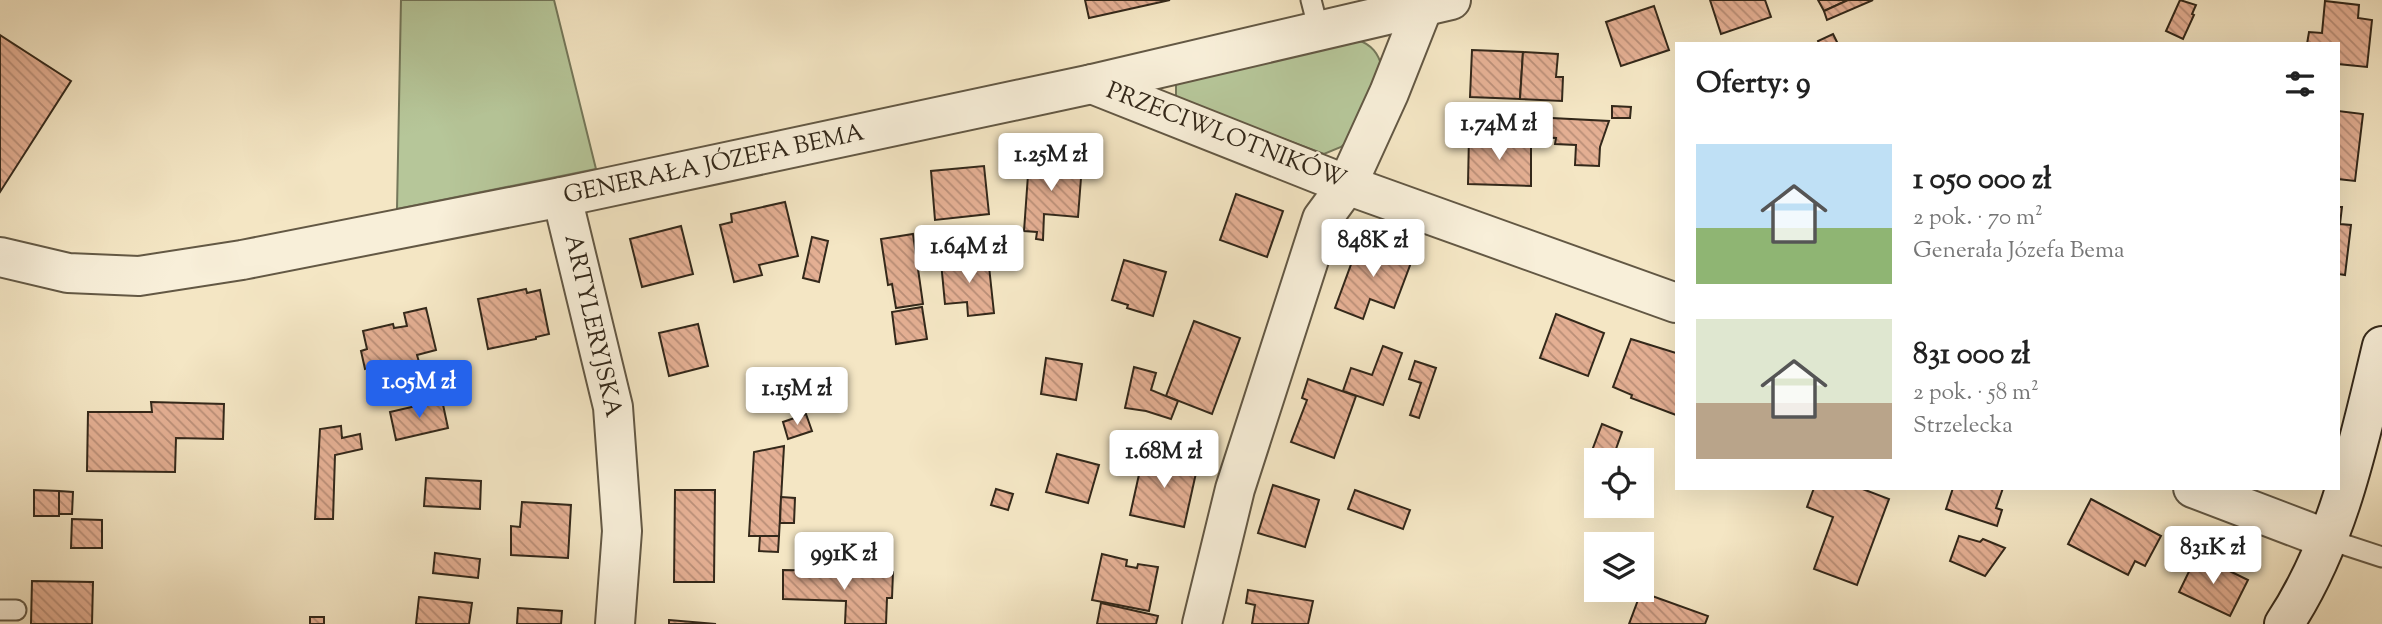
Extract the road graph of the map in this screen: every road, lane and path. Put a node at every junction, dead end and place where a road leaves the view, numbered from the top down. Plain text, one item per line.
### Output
1 (1437, 3) edge
2 (1315, 16) edge
3 (1091, 84) junction
4 (1347, 184) junction
5 (562, 197) junction
6 (0, 257) edge
7 (1675, 303) edge
8 (2380, 366) edge
9 (2198, 490) edge
10 (2327, 539) junction
11 (2382, 557) edge
12 (615, 624) edge
13 (1202, 624) edge
14 (2284, 624) edge

1 - 2 street, GENERAŁA JÓZEFA BEMA
1 - 4 street, GENERAŁA JÓZEFA BEMA
2 - 3 street, GENERAŁA JÓZEFA BEMA
3 - 4 street, PRZECIWLOTNIKÓW
3 - 5 street, GENERAŁA JÓZEFA BEMA
4 - 7 street, PRZECIWLOTNIKÓW
4 - 13 street, GENERAŁA JÓZEFA BEMA
5 - 6 street, GENERAŁA JÓZEFA BEMA
5 - 12 street, ARTYLERYJSKA
8 - 10 street
9 - 10 street
10 - 11 lane
10 - 14 street

